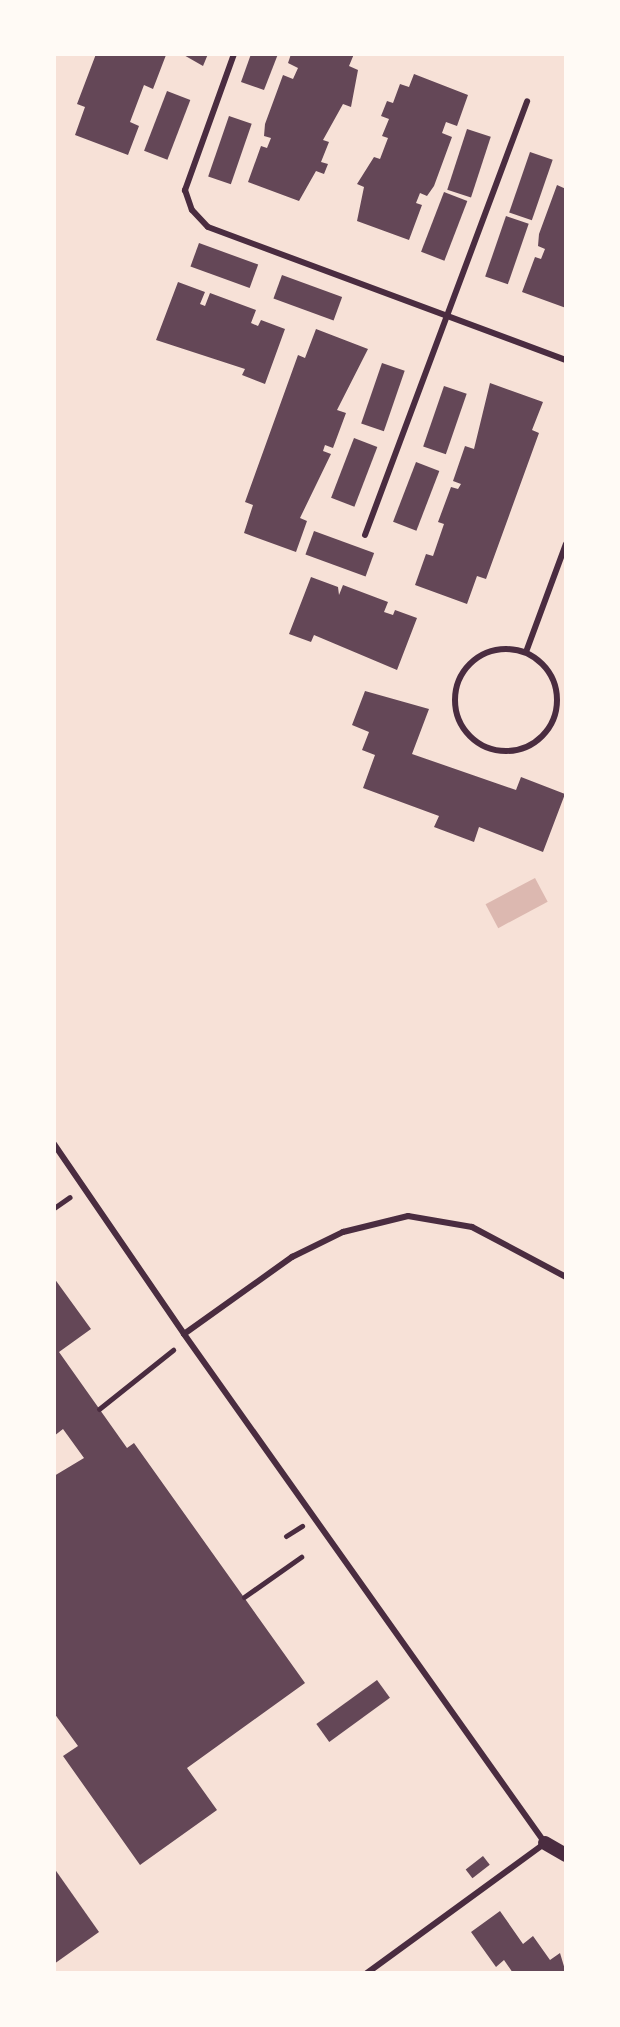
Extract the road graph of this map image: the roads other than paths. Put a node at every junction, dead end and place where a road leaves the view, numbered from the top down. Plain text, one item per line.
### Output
1 (234, 54) edge
2 (527, 101) dead end
3 (448, 316) junction
4 (566, 360) edge
5 (365, 535) dead end
6 (566, 544) edge
7 (526, 652) junction
8 (54, 1144) edge
9 (566, 1277) edge
10 (184, 1334) junction
11 (545, 1843) junction
12 (566, 1855) edge
13 (367, 1973) edge

1 - 3 lane
2 - 3 lane
3 - 4 lane
3 - 5 lane
6 - 7 lane
7 - 7 lane
8 - 10 lane
9 - 10 lane
10 - 11 lane
11 - 12 street
11 - 13 lane

